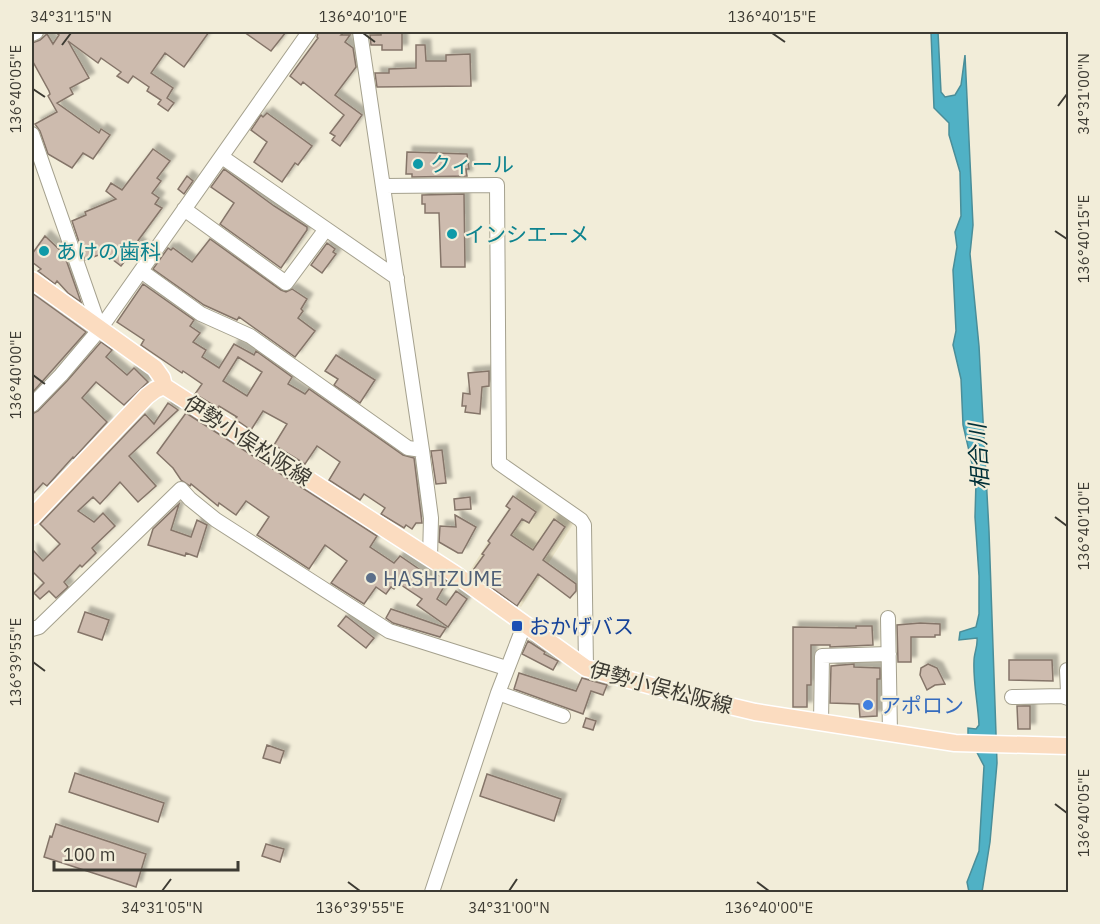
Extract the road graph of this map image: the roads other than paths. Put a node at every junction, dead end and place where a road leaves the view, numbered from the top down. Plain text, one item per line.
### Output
1 (36, 32) edge
2 (309, 32) edge
3 (360, 32) edge
4 (32, 34) edge
5 (32, 134) edge
6 (222, 157) junction
7 (384, 186) junction
8 (184, 209) junction
9 (326, 229) junction
10 (141, 271) junction
11 (397, 278) junction
12 (32, 280) edge
13 (100, 329) junction
14 (164, 386) junction
15 (32, 405) edge
16 (422, 450) junction
17 (32, 518) edge
18 (430, 558) junction
19 (888, 618) dead end
20 (525, 623) junction
21 (32, 629) edge
22 (889, 654) junction
23 (506, 668) junction
24 (586, 668) junction
25 (1067, 670) dead end
26 (1068, 692) edge
27 (498, 693) junction
28 (1012, 697) dead end
29 (1068, 698) edge
30 (563, 716) dead end
31 (821, 723) junction
32 (890, 733) junction
33 (1068, 745) edge
34 (432, 892) edge

1 - 4 street
2 - 6 street
3 - 7 street
5 - 13 street
6 - 8 street
6 - 9 street
7 - 11 street
7 - 24 street
8 - 9 street
8 - 10 street
9 - 11 street
10 - 13 street
10 - 16 street
11 - 16 street
12 - 13 main road
13 - 14 main road
13 - 15 street
14 - 17 main road, 伊勢小俣松阪線
14 - 18 main road, 伊勢小俣松阪線
16 - 18 street
18 - 20 main road, 伊勢小俣松阪線
19 - 22 street
20 - 23 street
20 - 24 main road, 伊勢小俣松阪線
21 - 23 street
22 - 31 street
22 - 32 street
23 - 27 street
24 - 31 main road, 伊勢小俣松阪線
25 - 26 street
27 - 30 street
27 - 34 street
28 - 29 street
31 - 32 main road, 伊勢小俣松阪線
32 - 33 main road, 伊勢小俣松阪線

